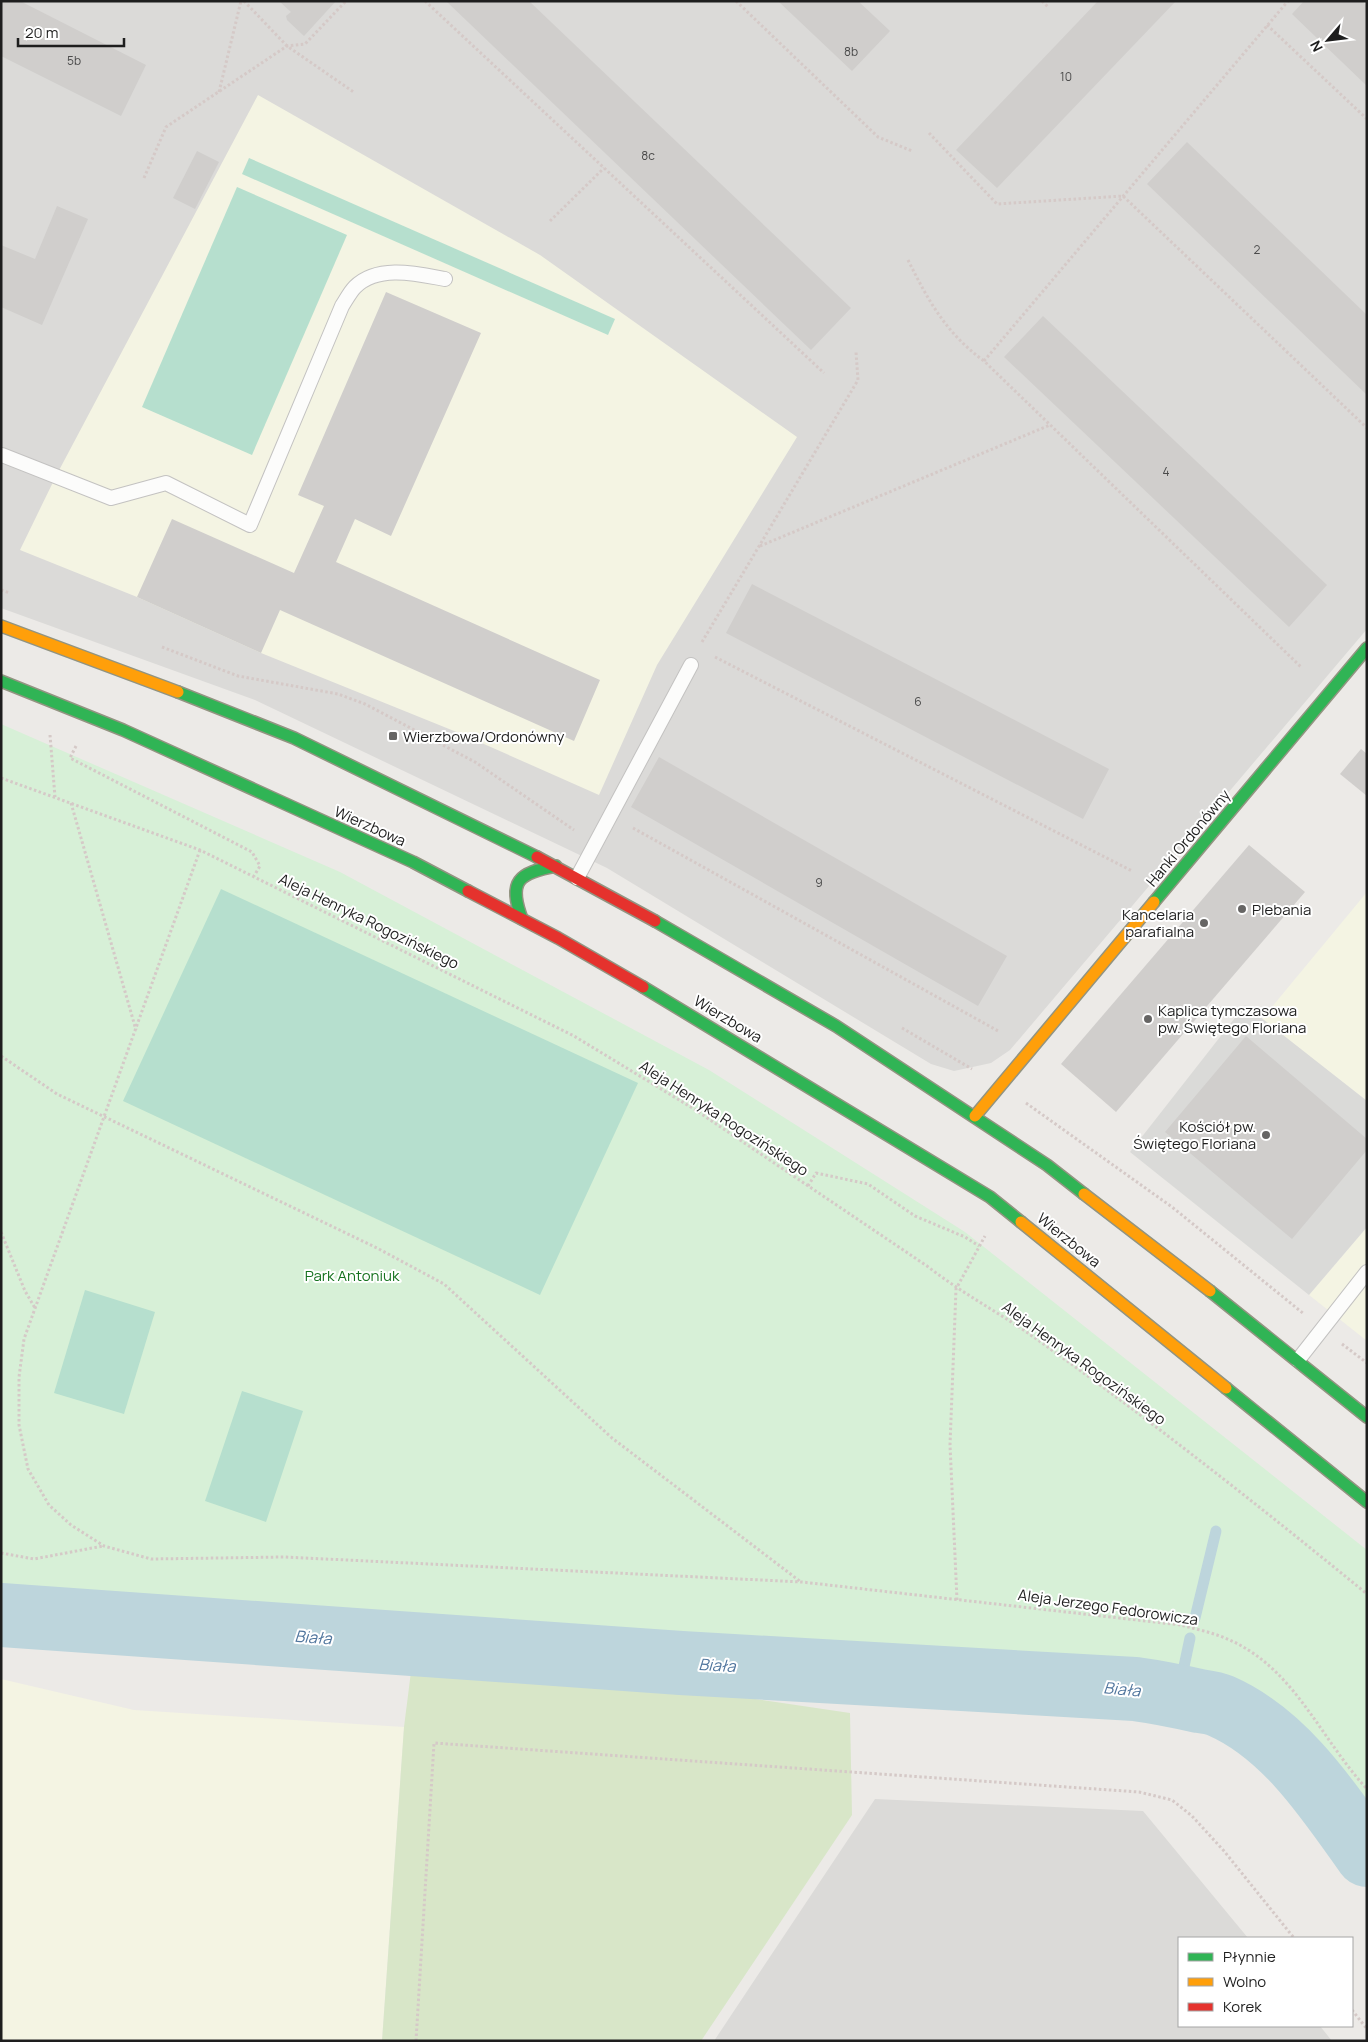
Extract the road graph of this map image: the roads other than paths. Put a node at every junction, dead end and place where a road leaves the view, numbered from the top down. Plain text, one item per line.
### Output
1 (446, 279) dead end
2 (2, 456) edge
3 (1, 626) edge
4 (1367, 648) edge
5 (691, 665) road end
6 (1, 681) edge
7 (556, 866) junction
8 (577, 878) junction
9 (522, 919) junction
10 (974, 1116) junction
11 (1365, 1279) edge
12 (1298, 1360) junction
13 (1367, 1417) edge
14 (1367, 1502) edge

1 - 2 lane
3 - 7 main road
4 - 10 main road, Hanki Ordonówny
5 - 8 lane
6 - 9 main road, Wierzbowa
7 - 8 main road
7 - 9 main road
8 - 10 main road
9 - 14 main road, Wierzbowa
10 - 12 main road
11 - 12 lane
12 - 13 main road

